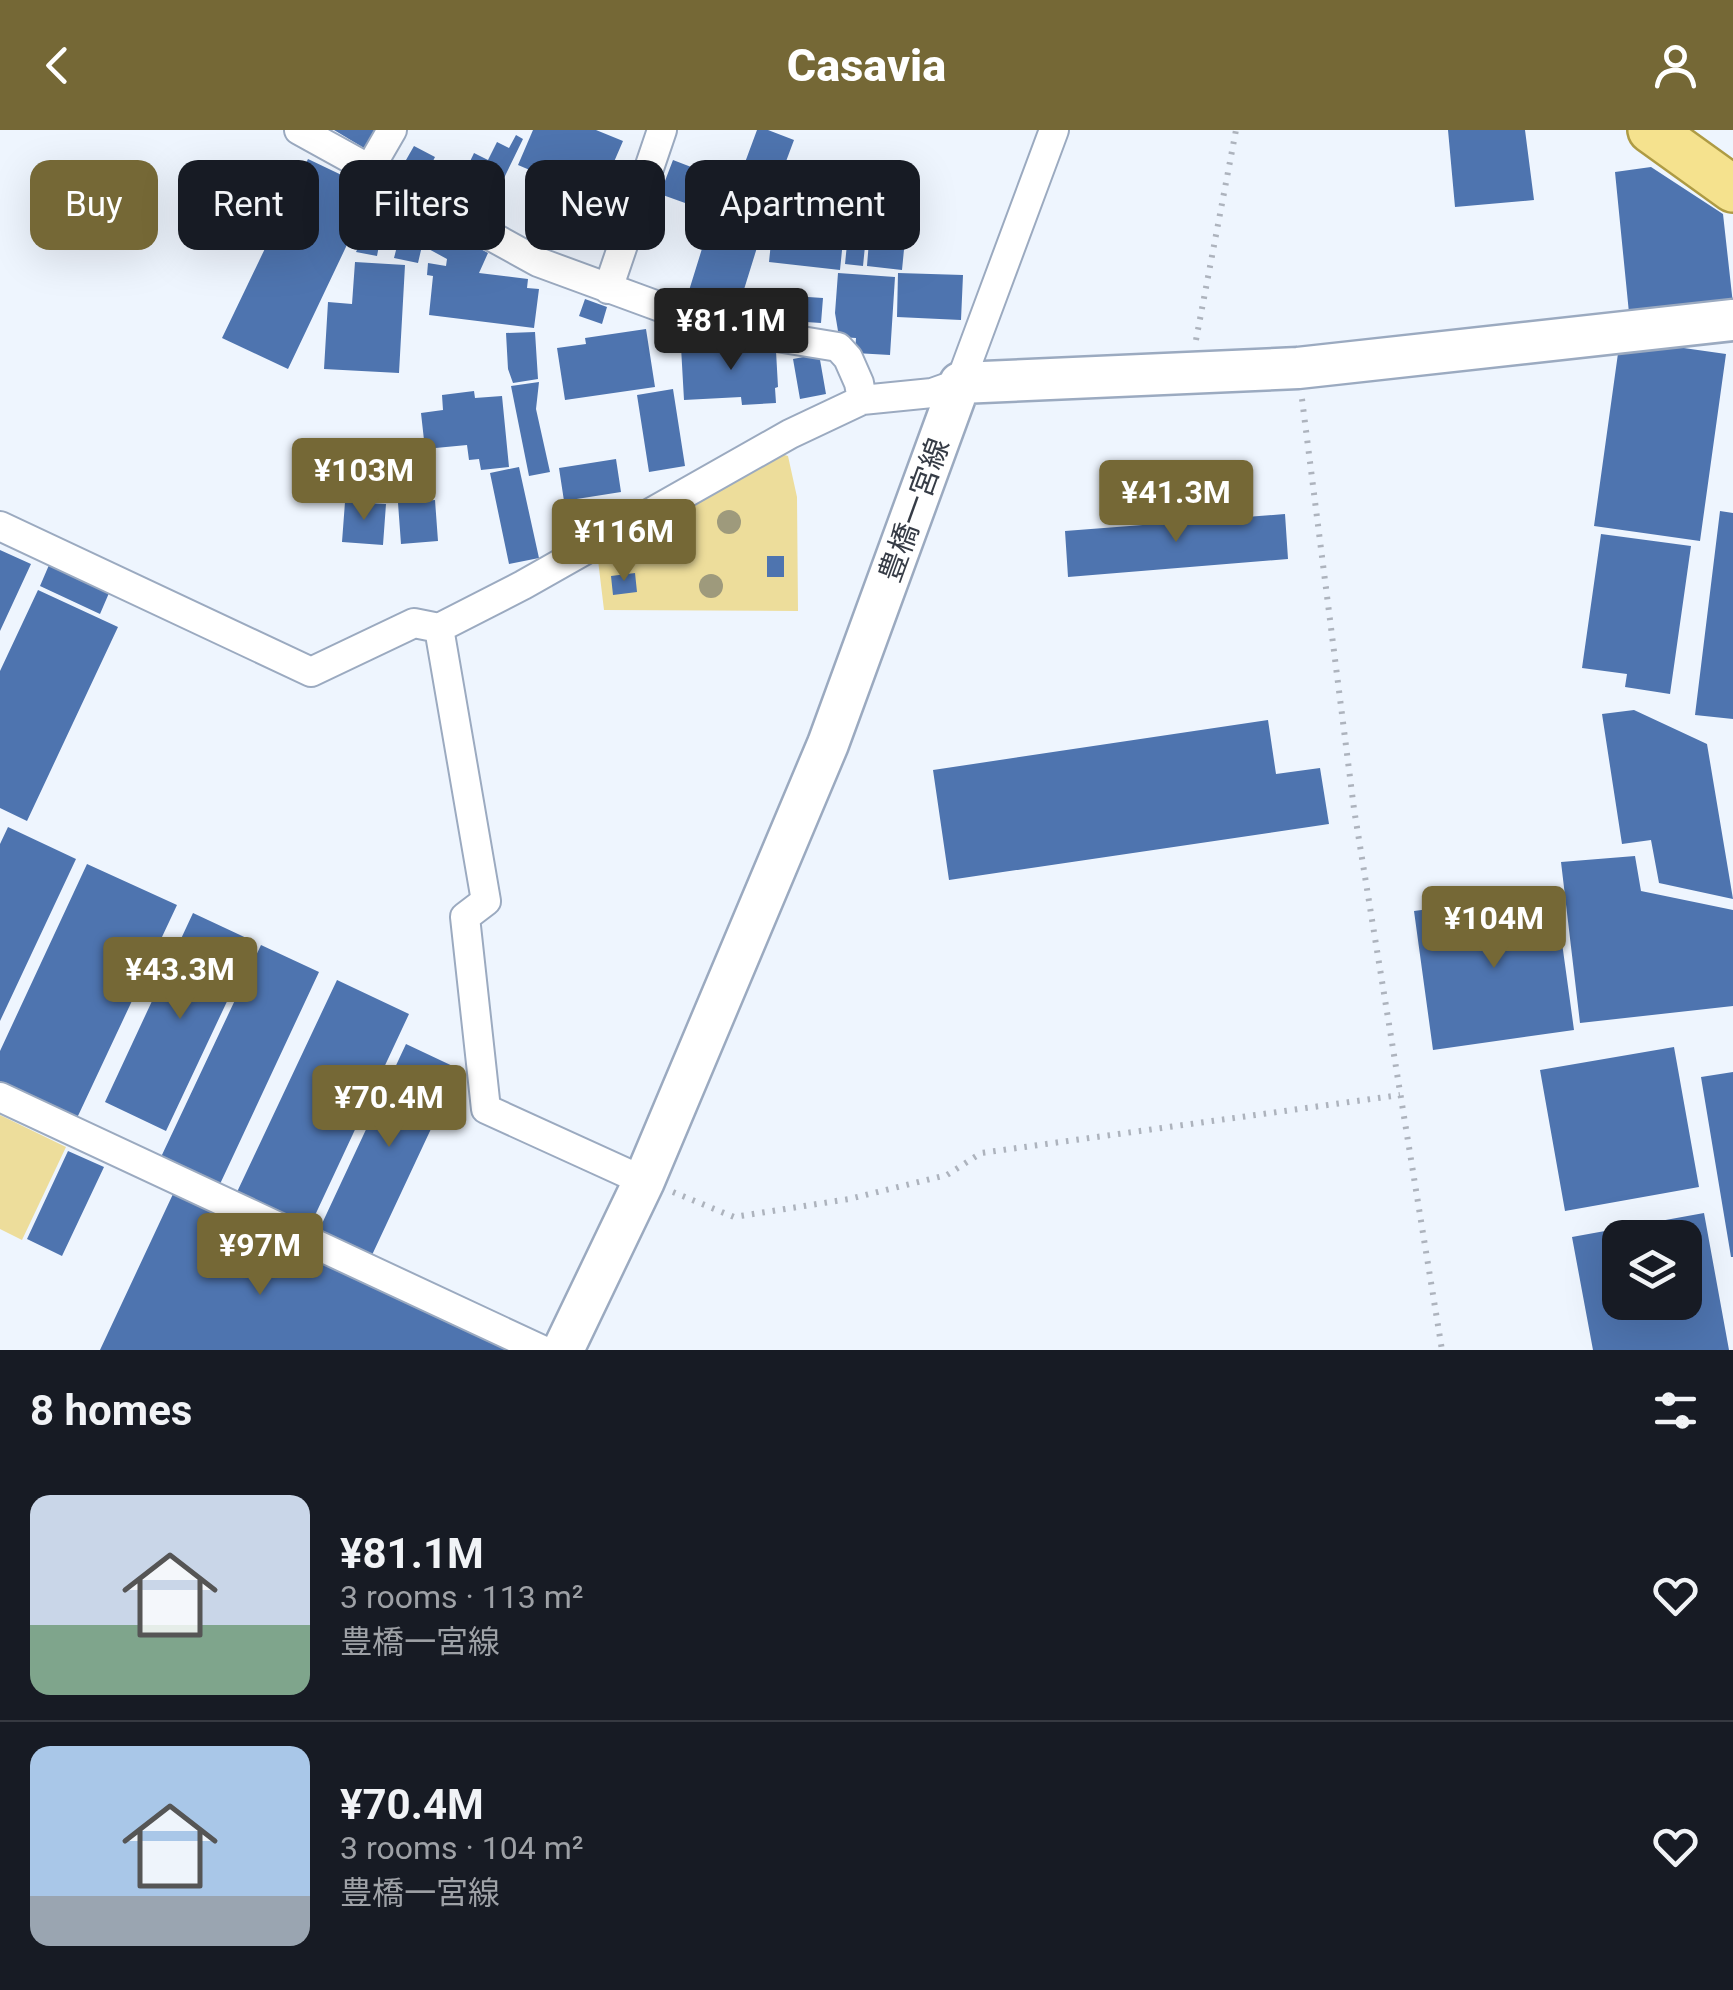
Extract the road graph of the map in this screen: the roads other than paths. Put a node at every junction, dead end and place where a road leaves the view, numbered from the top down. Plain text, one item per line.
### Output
1 (299, 130) edge
2 (392, 130) edge
3 (1054, 130) edge
4 (1651, 130) edge
5 (660, 131) edge
6 (355, 160) edge
7 (375, 160) edge
8 (1733, 189) edge
9 (505, 244) edge
10 (608, 289) junction
11 (1733, 320) edge
12 (960, 383) junction
13 (862, 400) junction
14 (0, 526) edge
15 (439, 628) junction
16 (0, 1097) edge
17 (644, 1181) junction
18 (542, 1350) edge
19 (562, 1350) edge

1 - 6 street
2 - 7 street
3 - 12 street
4 - 8 main road
5 - 10 street
9 - 10 street
10 - 13 street
11 - 12 main road
12 - 13 street
12 - 17 main road, 豊橋一宮線
13 - 15 street
14 - 15 street
15 - 17 street
16 - 18 street
17 - 19 main road, 豊橋一宮線

